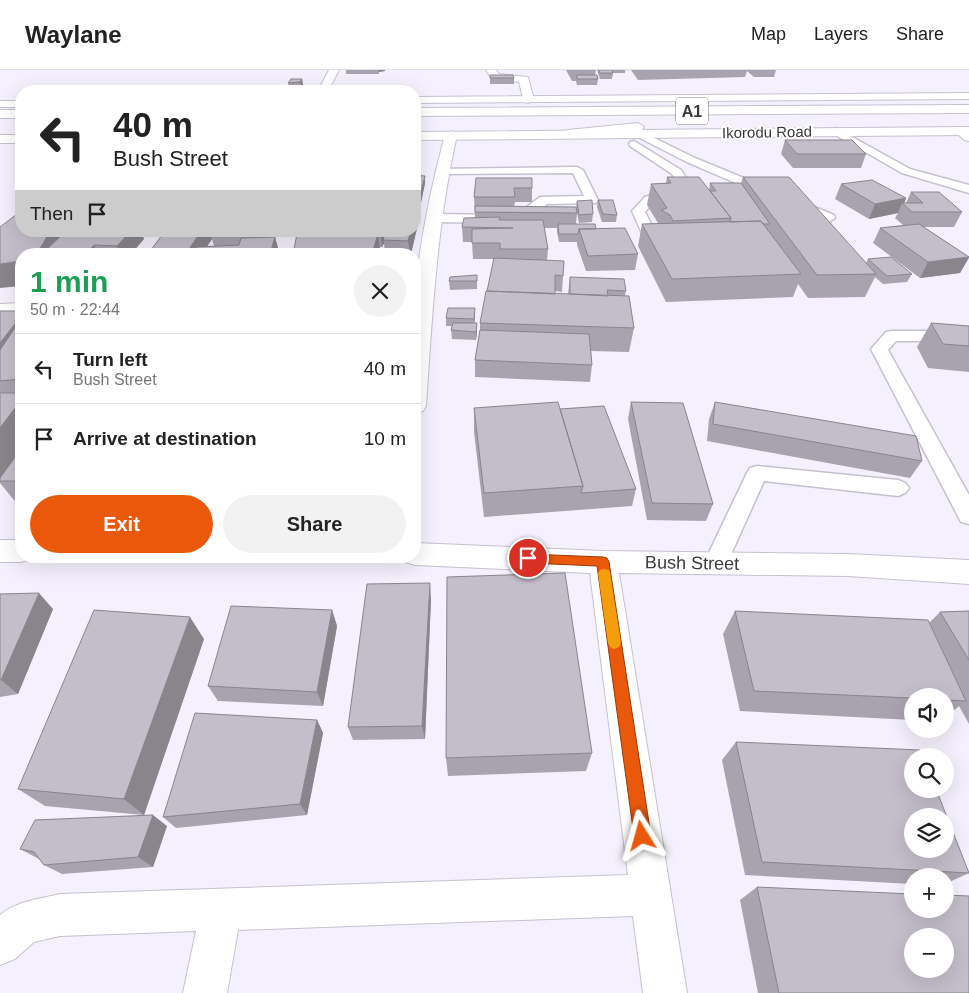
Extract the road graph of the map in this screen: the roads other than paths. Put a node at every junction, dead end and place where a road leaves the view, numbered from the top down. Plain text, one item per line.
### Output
1 (334, 70) edge
2 (491, 70) edge
3 (326, 85) edge
4 (969, 96) edge
5 (647, 99) junction
6 (421, 100) edge
7 (528, 100) junction
8 (0, 104) edge
9 (15, 104) edge
10 (969, 110) edge
11 (421, 112) edge
12 (486, 112) junction
13 (0, 114) edge
14 (15, 114) edge
15 (688, 122) junction
16 (421, 124) edge
17 (0, 128) edge
18 (15, 128) edge
19 (967, 130) edge
20 (836, 132) junction
21 (568, 134) junction
22 (622, 134) junction
23 (640, 134) junction
24 (451, 135) junction
25 (421, 136) edge
26 (0, 139) edge
27 (15, 139) edge
28 (442, 171) junction
29 (969, 188) edge
30 (434, 218) junction
31 (829, 218) edge
32 (651, 238) edge
33 (421, 286) edge
34 (15, 309) edge
35 (0, 310) edge
36 (969, 336) edge
37 (898, 488) dead end
38 (969, 516) edge
39 (0, 550) edge
40 (15, 551) edge
41 (421, 554) edge
42 (603, 562) junction
43 (716, 563) junction
44 (969, 572) edge
45 (651, 895) junction
46 (221, 910) junction
47 (0, 944) edge
48 (205, 993) edge
49 (665, 993) edge

1 - 3 main road
2 - 7 main road
4 - 5 main road, Ikorodu Road
5 - 7 main road, Ikorodu Road
5 - 12 main road
6 - 7 main road, Ikorodu Road
8 - 9 main road
10 - 12 main road, Ikorodu Road / A1
11 - 12 main road, Ikorodu Road / A1
13 - 14 main road
15 - 16 main road, Ikorodu Road / A1
15 - 19 main road, Ikorodu Road / A1
15 - 21 main road
17 - 18 main road
19 - 20 main road, Ikorodu Road
20 - 23 main road, Ikorodu Road
20 - 29 lane
21 - 22 main road, Ikorodu Road
21 - 24 main road, Ikorodu Road
22 - 23 main road, Ikorodu Road
22 - 32 lane
23 - 31 lane
24 - 25 main road, Ikorodu Road
24 - 28 main road
26 - 27 main road
28 - 30 main road
28 - 30 lane
30 - 33 main road
34 - 35 main road
36 - 38 lane
37 - 43 lane
39 - 40 main road
41 - 42 main road, Bush Street
42 - 43 main road, Bush Street
42 - 45 main road
43 - 44 main road, Bush Street
45 - 46 main road
45 - 49 main road
46 - 47 main road
46 - 48 main road

